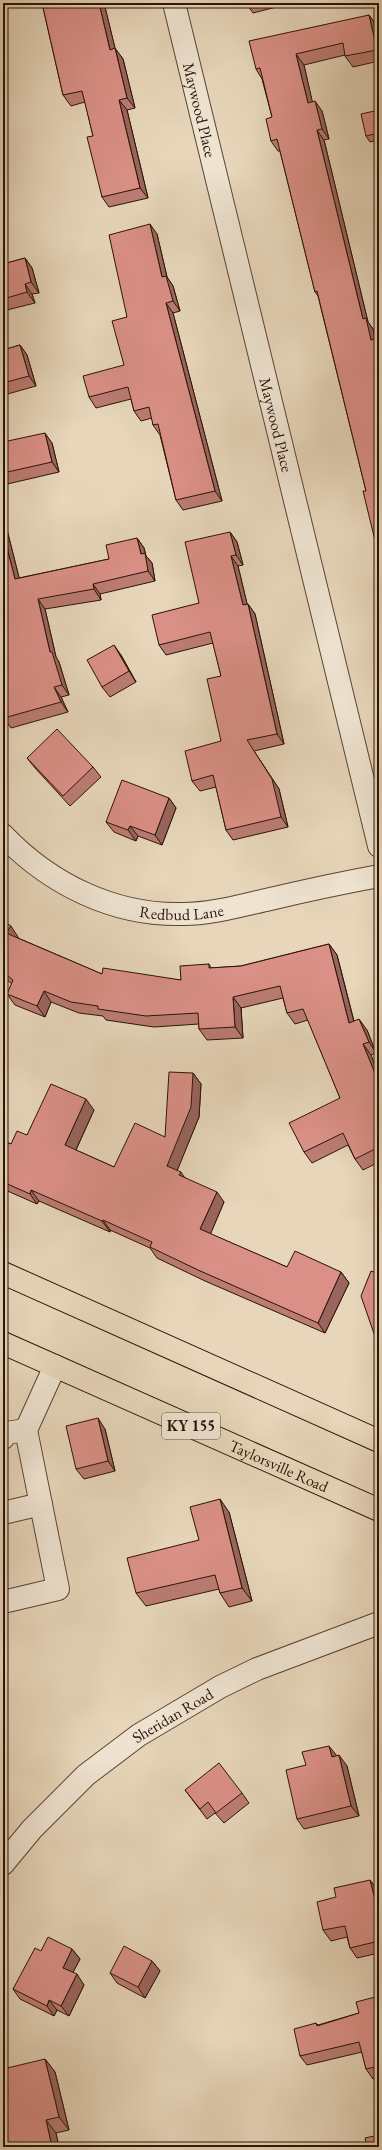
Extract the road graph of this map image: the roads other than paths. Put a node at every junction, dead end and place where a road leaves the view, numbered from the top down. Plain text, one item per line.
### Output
1 (174, 3) edge
2 (3, 835) edge
3 (379, 846) edge
4 (379, 876) edge
5 (3, 1274) edge
6 (3, 1343) edge
7 (55, 1366) junction
8 (26, 1430) junction
9 (3, 1438) edge
10 (379, 1440) edge
11 (41, 1504) junction
12 (379, 1510) edge
13 (3, 1513) edge
14 (3, 1602) edge
15 (379, 1623) edge
16 (3, 1864) edge

1 - 3 street, Maywood Place
2 - 4 street, Redbud Lane
5 - 10 main road
6 - 7 main road, Taylorsville Road / KY 155
7 - 8 street
7 - 12 main road, Taylorsville Road / KY 155
8 - 9 street
8 - 11 street
11 - 13 street
11 - 14 street
15 - 16 street, Sheridan Road

